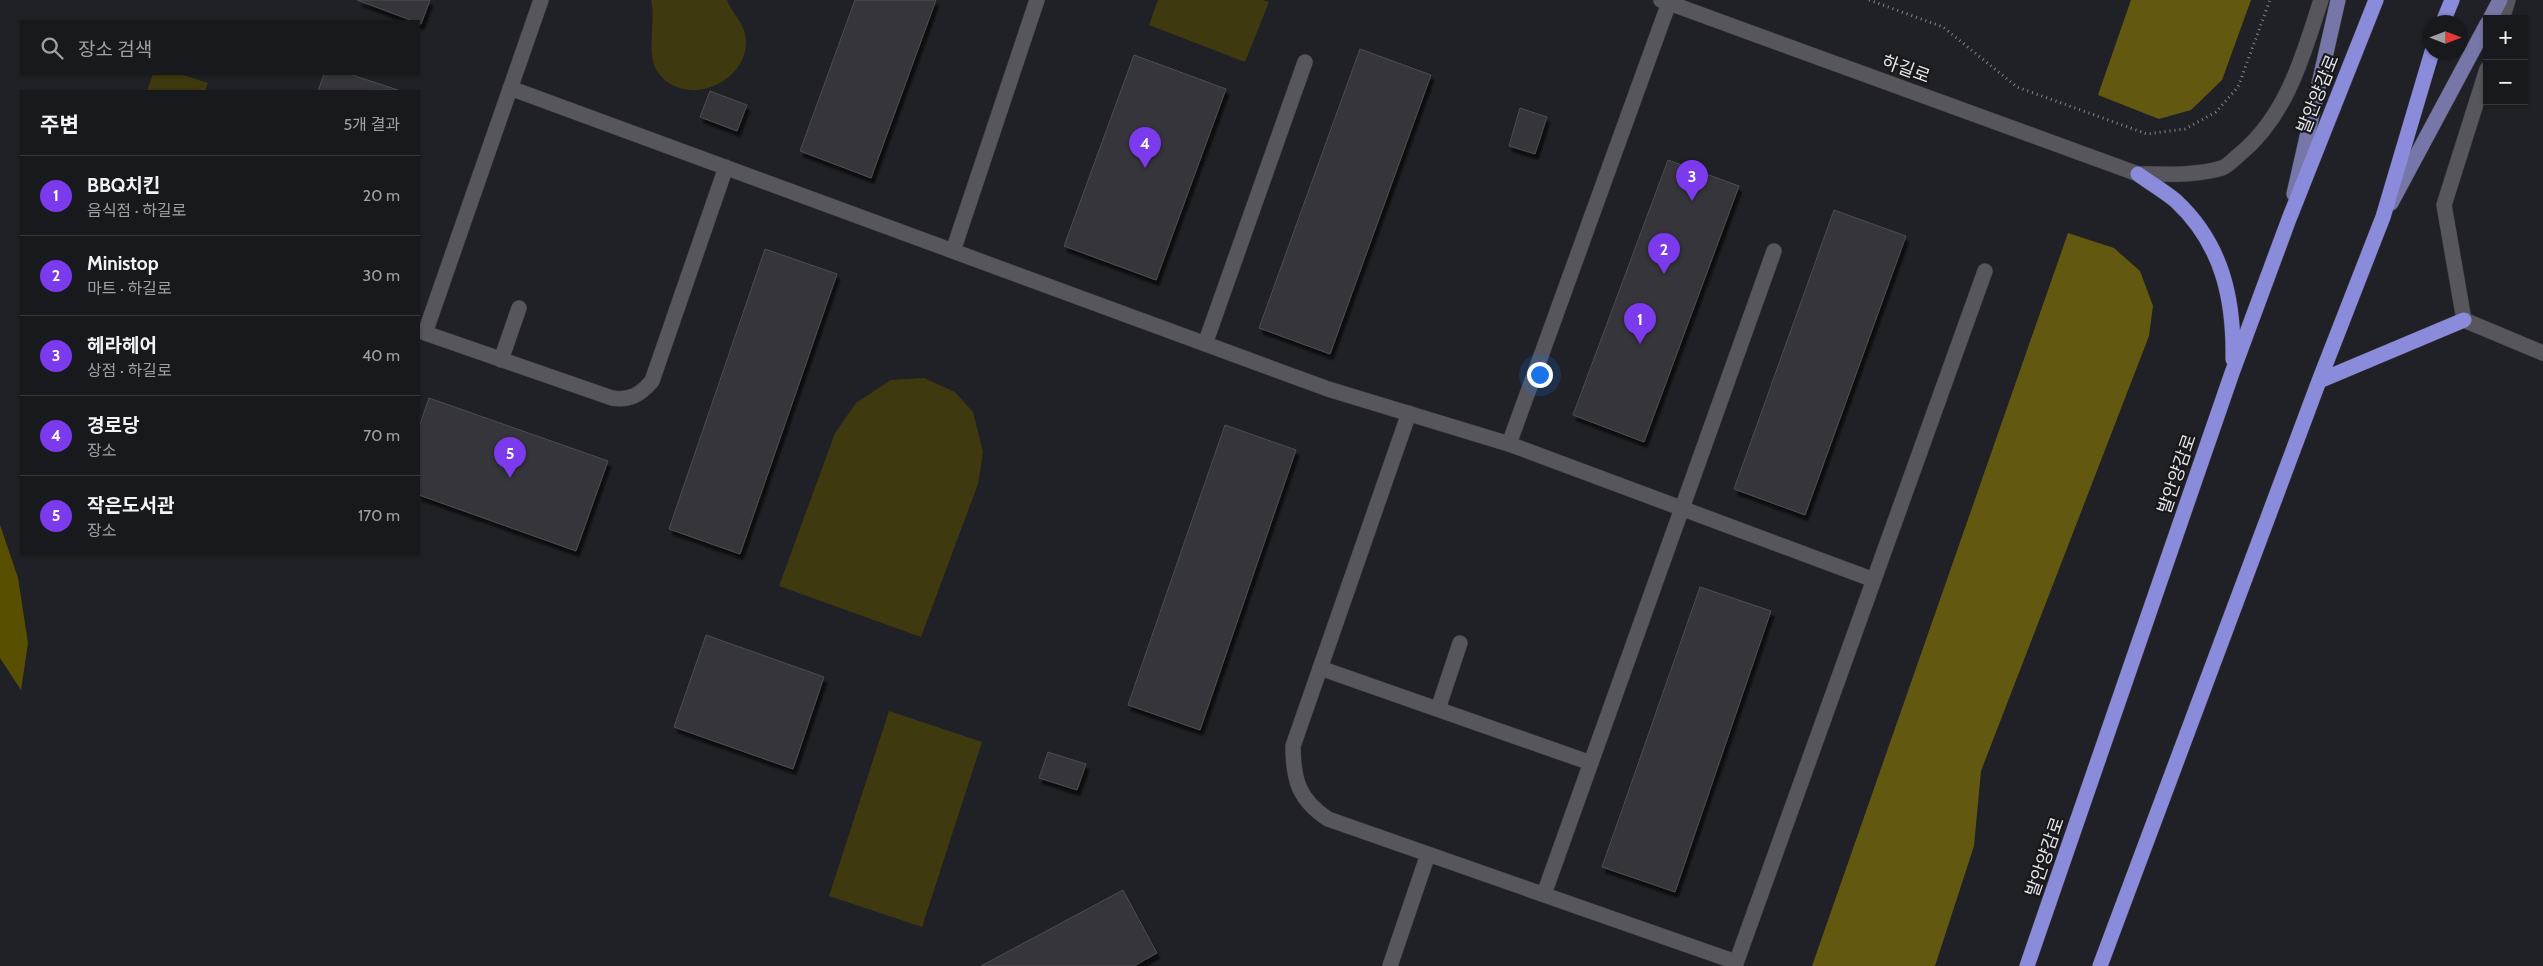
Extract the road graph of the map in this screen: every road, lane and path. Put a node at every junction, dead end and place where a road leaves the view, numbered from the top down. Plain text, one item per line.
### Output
1 (541, 0) edge
2 (1037, 0) edge
3 (1869, 0) edge
4 (2270, 0) edge
5 (2321, 0) edge
6 (2338, 0) edge
7 (2376, 0) edge
8 (2452, 0) edge
9 (2500, 0) edge
10 (2508, 0) edge
11 (1667, 1) edge
12 (2446, 15) edge
13 (2492, 15) edge
14 (2503, 15) edge
15 (2483, 31) edge
16 (2430, 60) edge
17 (1305, 62) dead end
18 (2483, 82) edge
19 (510, 88) junction
20 (726, 167) junction
21 (2138, 174) junction
22 (2383, 217) junction
23 (2289, 219) junction
24 (953, 251) junction
25 (1774, 251) dead end
26 (1985, 271) dead end
27 (519, 308) dead end
28 (2464, 320) junction
29 (1205, 344) junction
30 (2543, 354) edge
31 (502, 360) junction
32 (2232, 373) junction
33 (2319, 381) junction
34 (1409, 414) junction
35 (1509, 444) junction
36 (1682, 508) junction
37 (1874, 580) junction
38 (1460, 643) dead end
39 (1320, 668) junction
40 (1438, 709) junction
41 (1591, 763) junction
42 (1428, 854) junction
43 (1544, 894) junction
44 (1736, 964) edge
45 (1390, 966) edge
46 (2027, 966) edge
47 (2100, 966) edge

1 - 19 street
2 - 24 street
3 - 4 path
5 - 21 street
6 - 23 main road
7 - 23 highway, 발안양감로
8 - 12 highway
9 - 13 main road
10 - 14 street
11 - 21 street, 하길로
11 - 35 street
15 - 22 main road
16 - 22 highway
17 - 29 street
18 - 28 street
19 - 20 street
19 - 31 street
20 - 24 street
20 - 31 street
21 - 32 highway
22 - 33 highway
23 - 32 highway, 발안양감로
24 - 29 street
25 - 36 street
26 - 37 street
27 - 31 street
28 - 30 street
28 - 33 highway
29 - 34 street
32 - 46 highway, 발안양감로
33 - 47 highway
34 - 35 street
34 - 39 street
35 - 36 street
36 - 37 street
36 - 41 street
37 - 44 street
38 - 40 street
39 - 40 street
39 - 42 street
40 - 41 street
41 - 43 street
42 - 43 street
42 - 45 street
43 - 44 street

